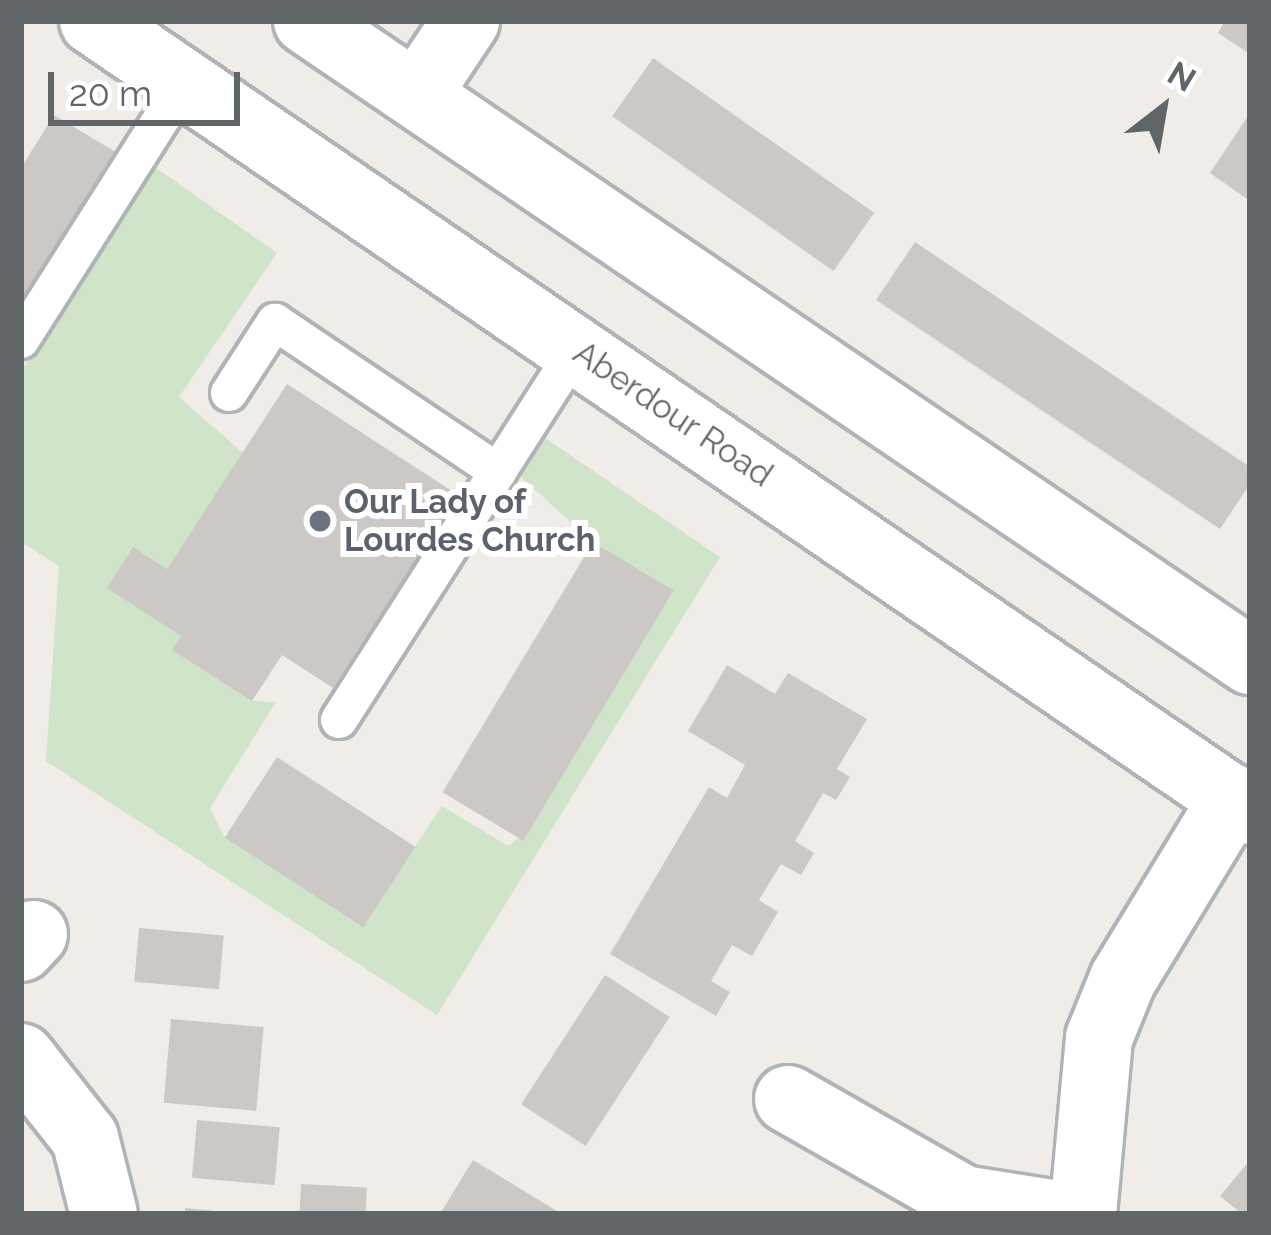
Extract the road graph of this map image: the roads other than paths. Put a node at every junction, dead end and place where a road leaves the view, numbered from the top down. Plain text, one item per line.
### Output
1 (93, 21) edge
2 (308, 21) edge
3 (466, 21) edge
4 (184, 82) junction
5 (417, 94) junction
6 (21, 340) edge
7 (576, 349) junction
8 (229, 393) dead end
9 (498, 472) junction
10 (1250, 661) edge
11 (339, 720) dead end
12 (1241, 805) edge
13 (21, 1057) edge
14 (788, 1099) dead end
15 (104, 1214) edge
16 (1058, 1214) edge
17 (1083, 1214) edge

1 - 4 street, Aberdour Road
2 - 5 street
3 - 5 street
4 - 6 lane
4 - 7 street, Aberdour Road
5 - 10 street
7 - 9 lane
7 - 12 street, Aberdour Road
8 - 9 lane
9 - 11 lane
12 - 17 street
13 - 15 street
14 - 16 street

